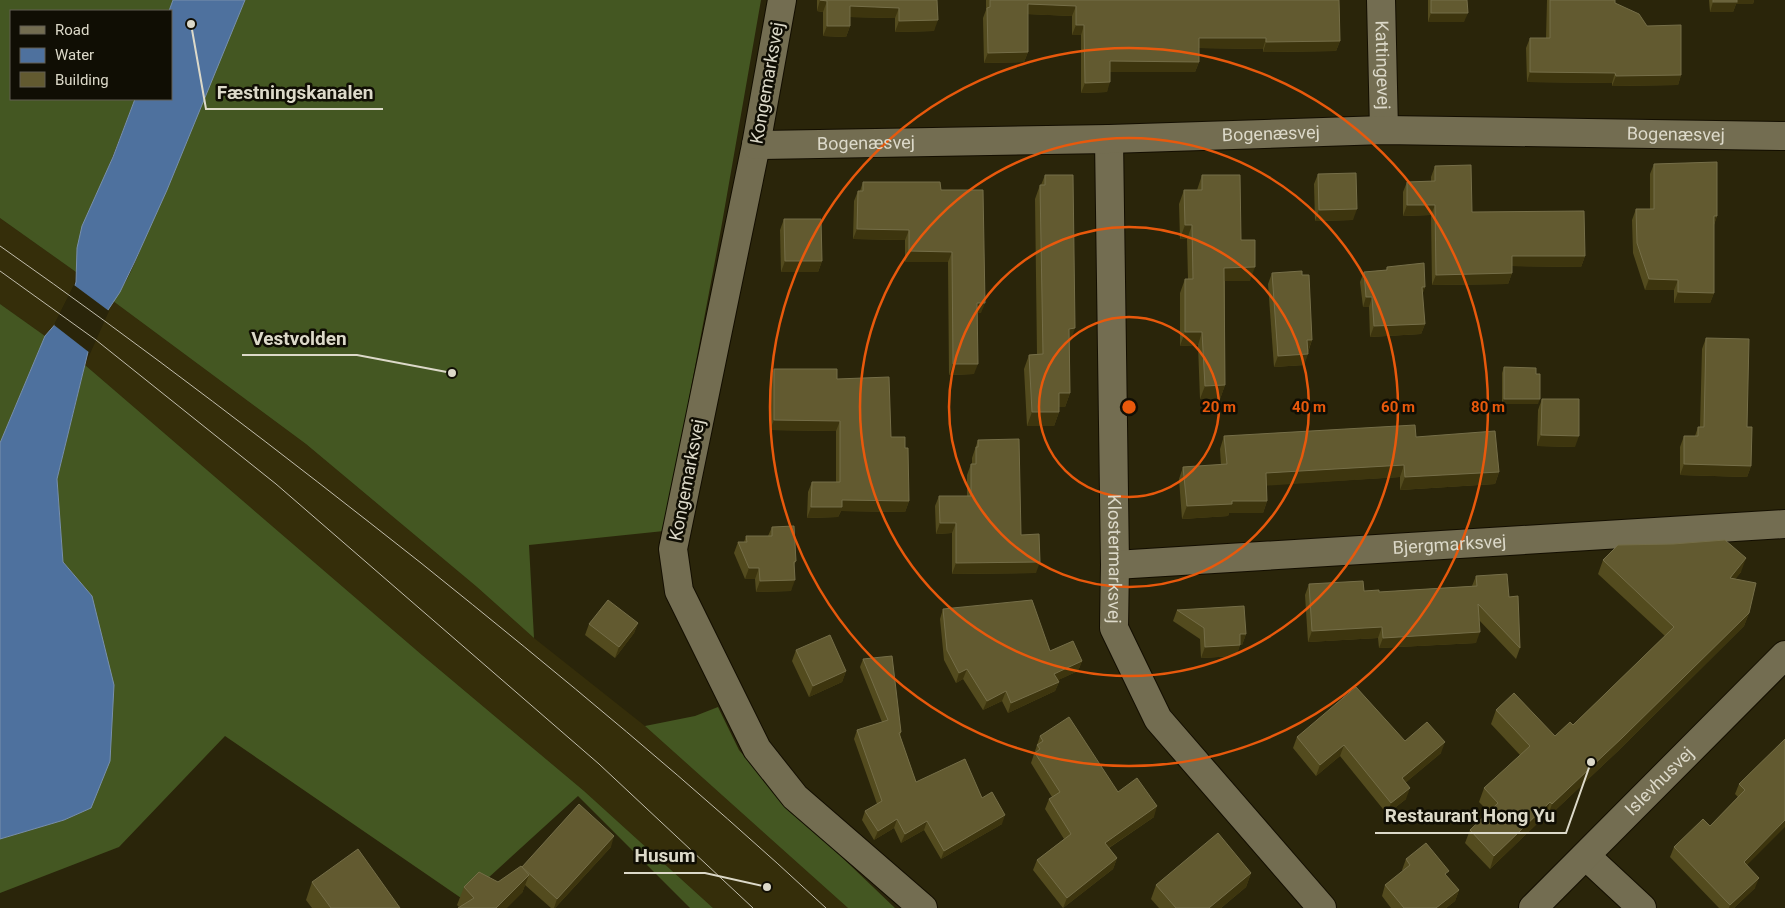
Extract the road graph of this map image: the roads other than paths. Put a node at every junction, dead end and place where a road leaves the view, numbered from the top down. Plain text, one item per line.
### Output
1 (782, 0) edge
2 (1381, 0) edge
3 (1384, 130) junction
4 (1785, 136) edge
5 (1108, 139) junction
6 (756, 145) junction
7 (1785, 524) edge
8 (1115, 565) junction
9 (1785, 655) edge
10 (1586, 856) junction
11 (923, 908) edge
12 (1322, 908) edge
13 (1533, 908) edge
14 (1642, 908) edge

1 - 6 street, Kongemarksvej
2 - 3 street, Kattingevej
3 - 4 street, Bogenæsvej
3 - 5 street, Bogenæsvej
5 - 6 street, Bogenæsvej
5 - 8 street, Klostermarksvej
6 - 11 street, Kongemarksvej
7 - 8 street, Bjergmarksvej
8 - 12 street, Klostermarksvej
9 - 10 street, Islevhusvej
10 - 13 street, Islevhusvej
10 - 14 street

